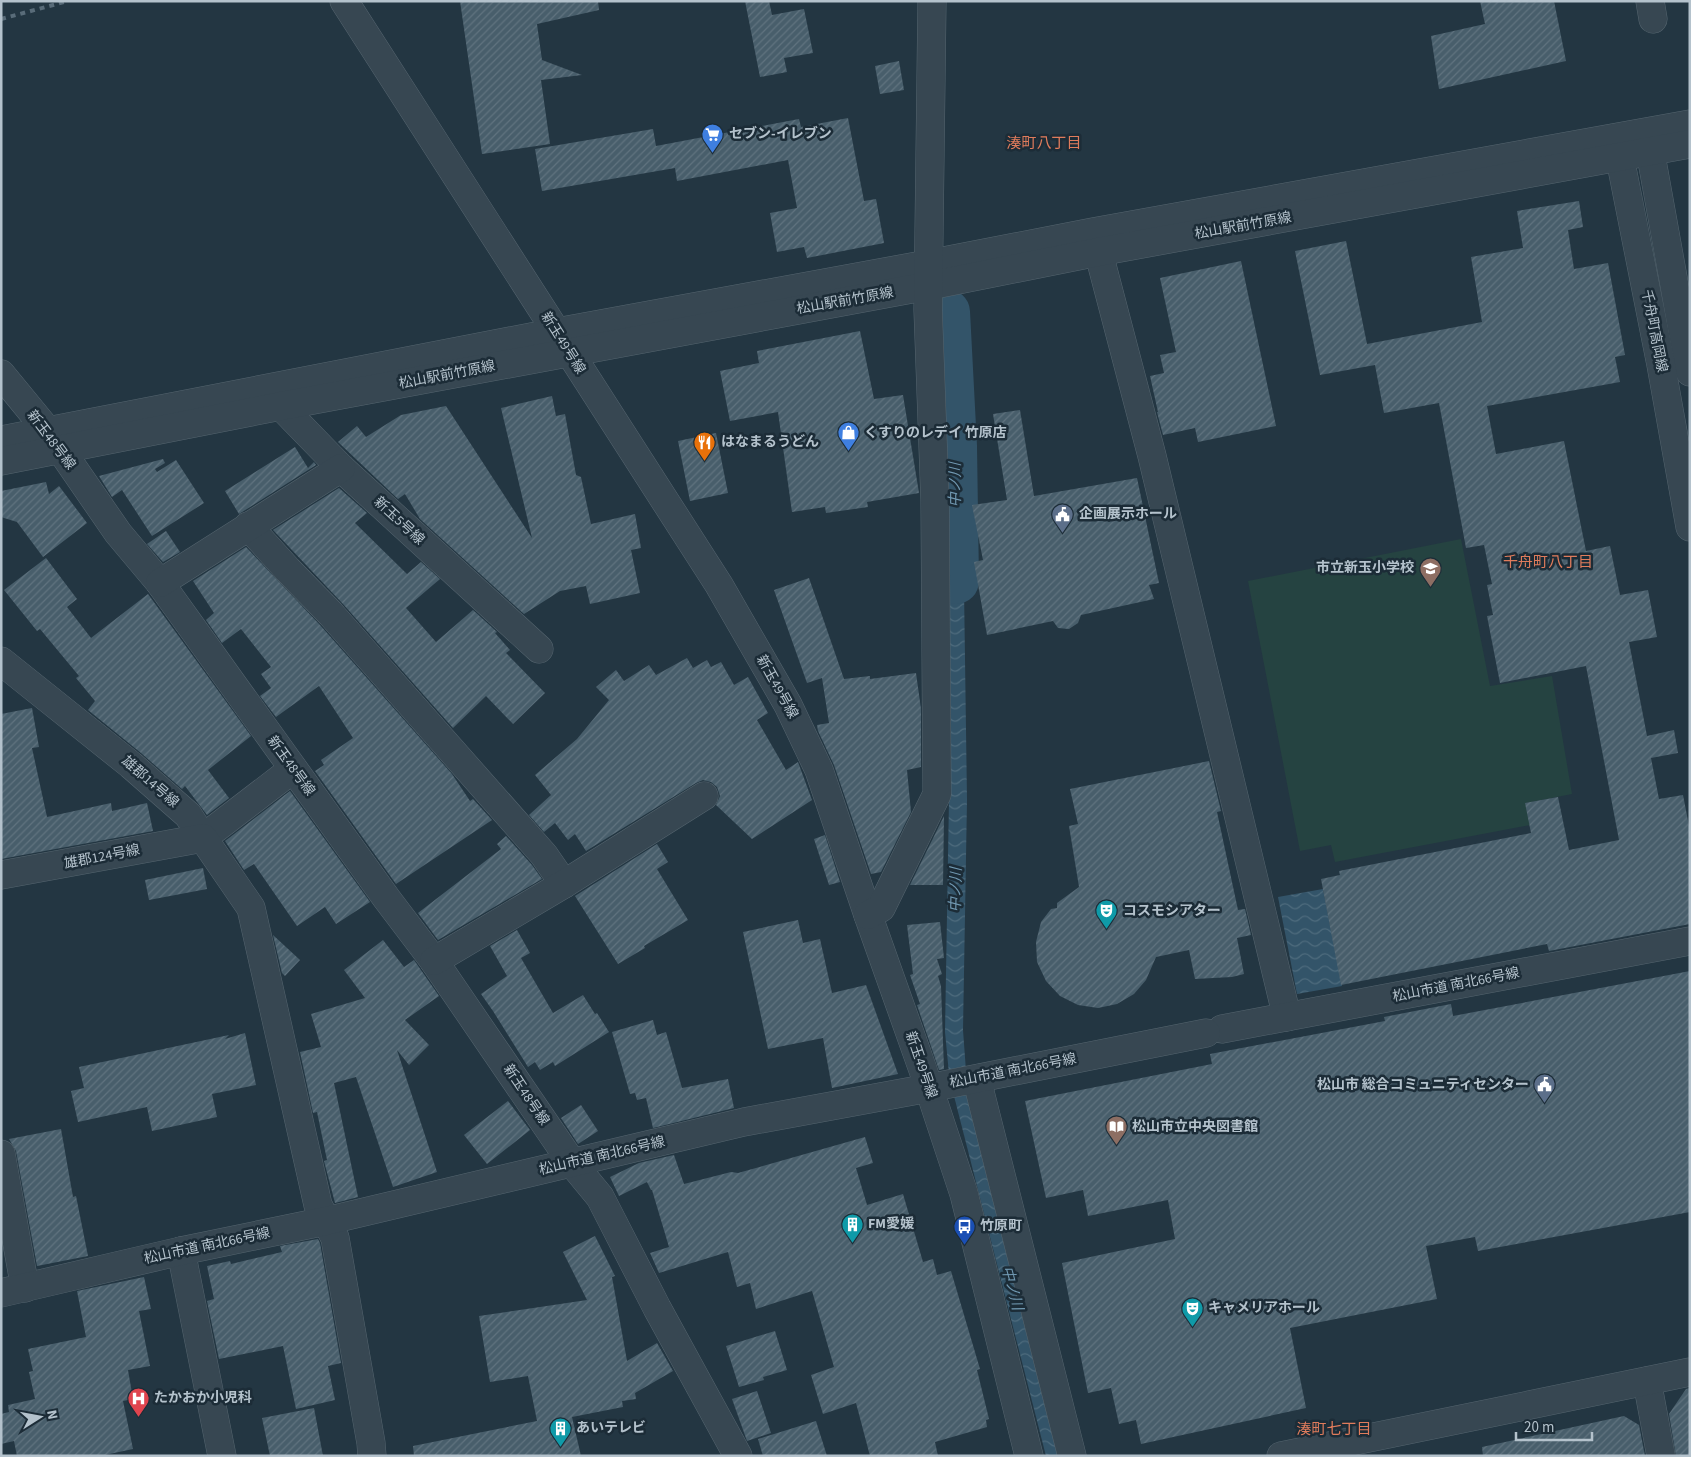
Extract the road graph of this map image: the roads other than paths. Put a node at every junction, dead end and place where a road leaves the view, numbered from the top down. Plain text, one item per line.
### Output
1 (344, 1) edge
2 (932, 1) edge
3 (1690, 124) edge
4 (1649, 141) junction
5 (1690, 144) edge
6 (1617, 147) junction
7 (1096, 242) junction
8 (928, 275) junction
9 (562, 342) junction
10 (1690, 372) edge
11 (1, 374) edge
12 (272, 397) junction
13 (1, 440) edge
14 (53, 440) junction
15 (1, 461) edge
16 (341, 468) junction
17 (248, 526) junction
18 (1690, 527) edge
19 (160, 583) junction
20 (539, 649) dead end
21 (1, 661) edge
22 (293, 768) junction
23 (704, 796) dead end
24 (203, 838) junction
25 (1, 875) edge
26 (564, 884) junction
27 (868, 915) junction
28 (1690, 941) edge
29 (434, 961) junction
30 (1287, 1017) junction
31 (957, 1082) junction
32 (1, 1154) edge
33 (572, 1163) junction
34 (326, 1221) junction
35 (181, 1251) junction
36 (13, 1290) edge
37 (1690, 1372) edge
38 (1647, 1381) junction
39 (1362, 1448) edge
40 (222, 1456) edge
41 (372, 1456) edge
42 (738, 1456) edge
43 (1029, 1456) edge
44 (1072, 1456) edge
45 (1281, 1456) edge
46 (1661, 1456) edge

1 - 9 street, 新玉49号線
2 - 8 street
3 - 4 street, 松山駅前竹原線
4 - 5 street, 松山駅前竹原線
4 - 6 street, 松山駅前竹原線
4 - 10 street, 千舟町高岡線
6 - 7 street, 松山駅前竹原線
6 - 18 street, 千舟町高岡線
7 - 8 street, 松山駅前竹原線
7 - 30 street
8 - 9 street, 松山駅前竹原線
8 - 27 street
9 - 12 street, 松山駅前竹原線
9 - 27 street, 新玉49号線
11 - 14 street, 新玉48号線
12 - 14 street, 松山駅前竹原線
12 - 16 street, 新玉5号線
13 - 14 street, 松山駅前竹原線
14 - 15 street, 松山駅前竹原線
14 - 19 street, 新玉48号線
16 - 17 street
16 - 20 street, 新玉5号線
17 - 19 street
17 - 26 street
19 - 22 street, 新玉48号線
21 - 24 street, 雄郡14号線
22 - 24 street
22 - 29 street, 新玉48号線
23 - 26 street
24 - 25 street, 雄郡124号線
24 - 34 street, 雄郡14号線
26 - 29 street
27 - 31 street, 新玉49号線
28 - 30 street, 松山市道 南北66号線
29 - 33 street, 新玉48号線
30 - 31 street, 松山市道 南北66号線
31 - 33 street, 松山市道 南北66号線
31 - 43 street, 新玉49号線
31 - 44 street
32 - 36 street
33 - 34 street, 松山市道 南北66号線
33 - 42 street, 新玉48号線
34 - 35 street, 松山市道 南北66号線
34 - 41 street, 雄郡14号線
35 - 36 street, 松山市道 南北66号線
35 - 40 street
37 - 38 street
38 - 39 street
38 - 46 street
39 - 45 street

